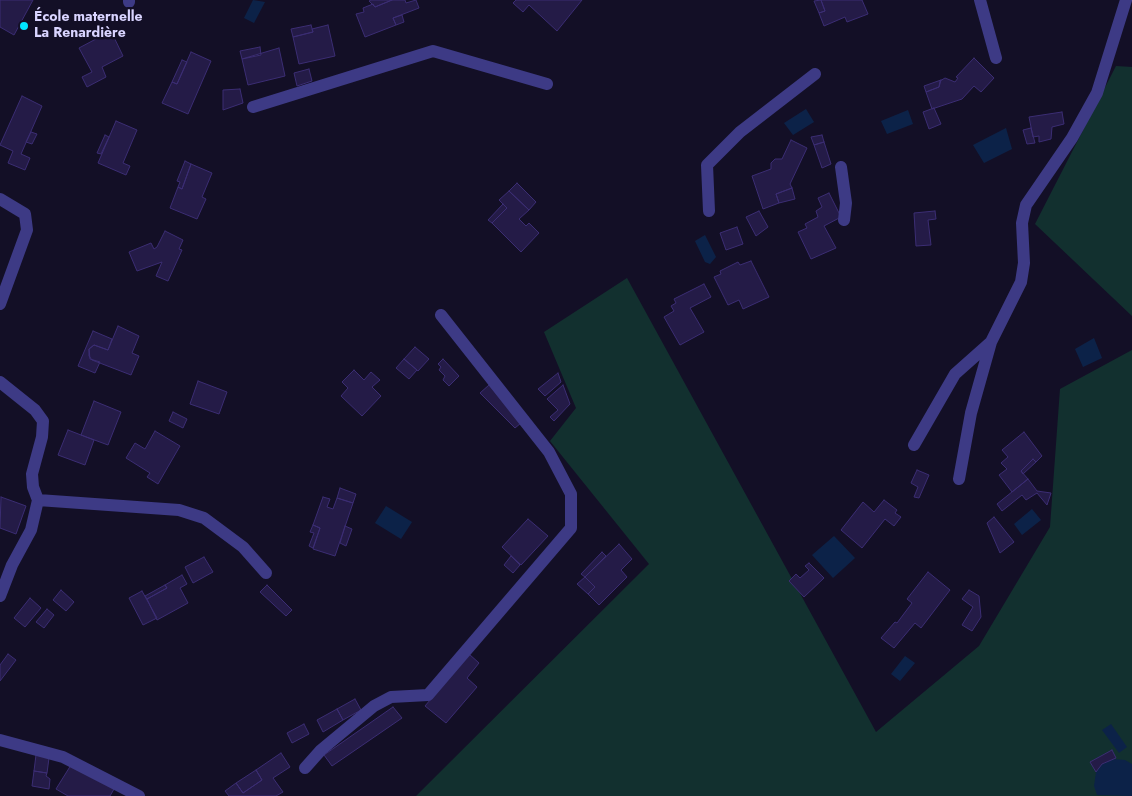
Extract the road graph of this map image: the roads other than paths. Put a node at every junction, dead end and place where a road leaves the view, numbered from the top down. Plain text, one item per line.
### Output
1 (980, 0) edge
2 (1126, 0) edge
3 (996, 58) dead end
4 (815, 74) dead end
5 (547, 84) dead end
6 (253, 107) dead end
7 (841, 166) dead end
8 (0, 199) edge
9 (709, 211) dead end
10 (844, 220) dead end
11 (0, 304) edge
12 (441, 315) dead end
13 (991, 342) junction
14 (0, 382) edge
15 (914, 445) dead end
16 (959, 479) dead end
17 (38, 500) junction
18 (266, 573) dead end
19 (0, 596) edge
20 (0, 740) edge
21 (305, 768) dead end
22 (139, 796) edge

1 - 3 street
2 - 13 street
4 - 9 street
5 - 6 street
7 - 10 street
8 - 11 street
12 - 21 street
13 - 15 street
13 - 16 street
14 - 17 street
17 - 18 street
17 - 19 street
20 - 22 street

